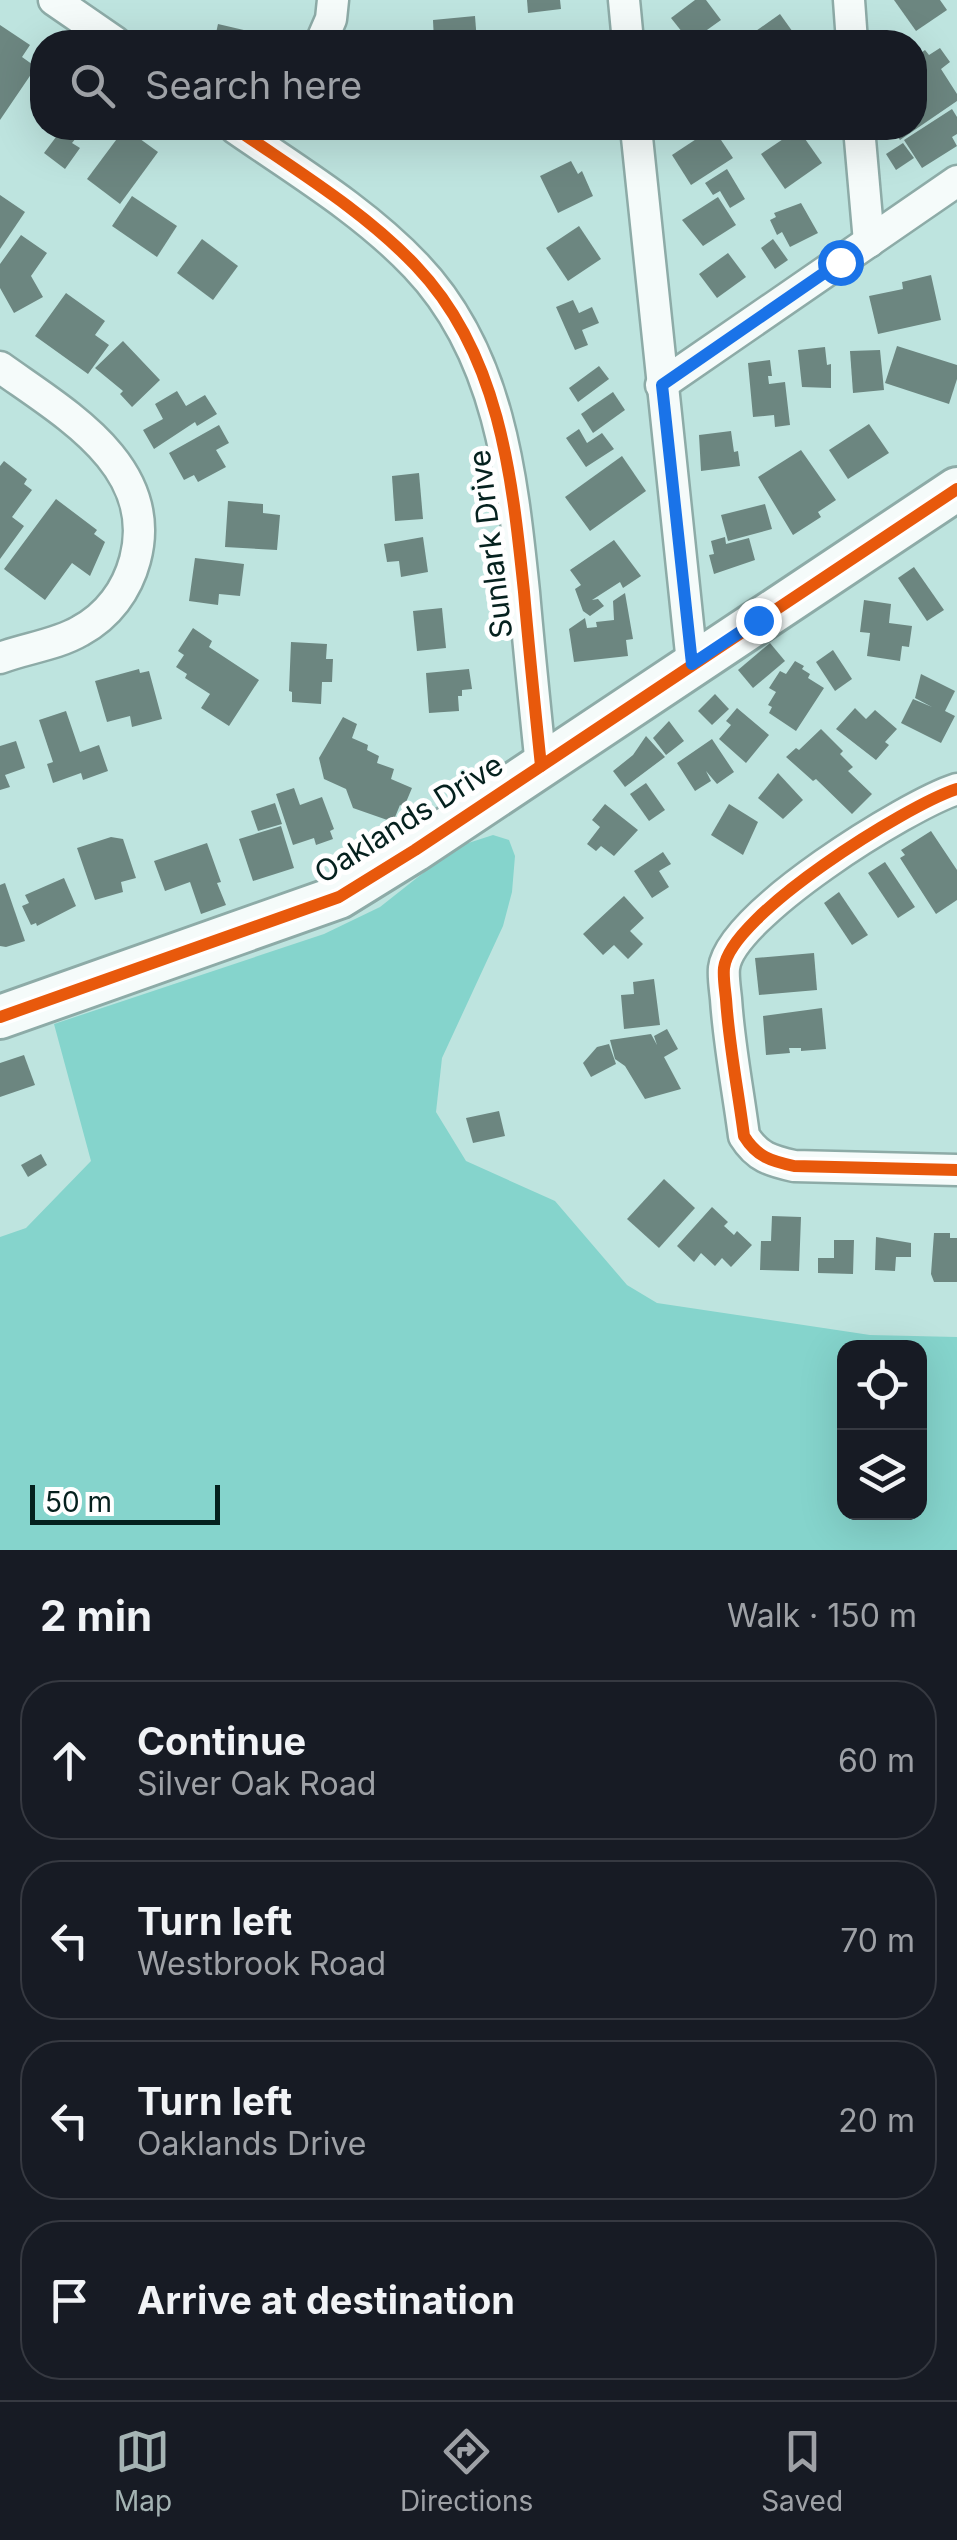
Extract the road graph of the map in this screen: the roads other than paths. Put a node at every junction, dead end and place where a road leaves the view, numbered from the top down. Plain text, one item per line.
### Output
1 (54, 0) edge
2 (333, 0) edge
3 (624, 0) edge
4 (848, 0) edge
5 (97, 30) edge
6 (327, 30) edge
7 (627, 30) edge
8 (851, 30) edge
9 (262, 140) edge
10 (637, 140) edge
11 (861, 140) edge
12 (957, 181) edge
13 (869, 242) junction
14 (0, 367) edge
15 (662, 385) junction
16 (957, 489) edge
17 (0, 658) edge
18 (692, 664) junction
19 (541, 766) junction
20 (957, 788) edge
21 (0, 1017) edge
22 (957, 1170) edge

1 - 5 street
2 - 6 street
3 - 7 street
4 - 8 street
9 - 19 street, Sunlark Drive
10 - 15 street
11 - 13 street
12 - 13 street
13 - 15 street
14 - 17 street
15 - 18 street
16 - 18 street, Oaklands Drive
18 - 19 street, Oaklands Drive
19 - 21 street, Oaklands Drive
20 - 22 street

